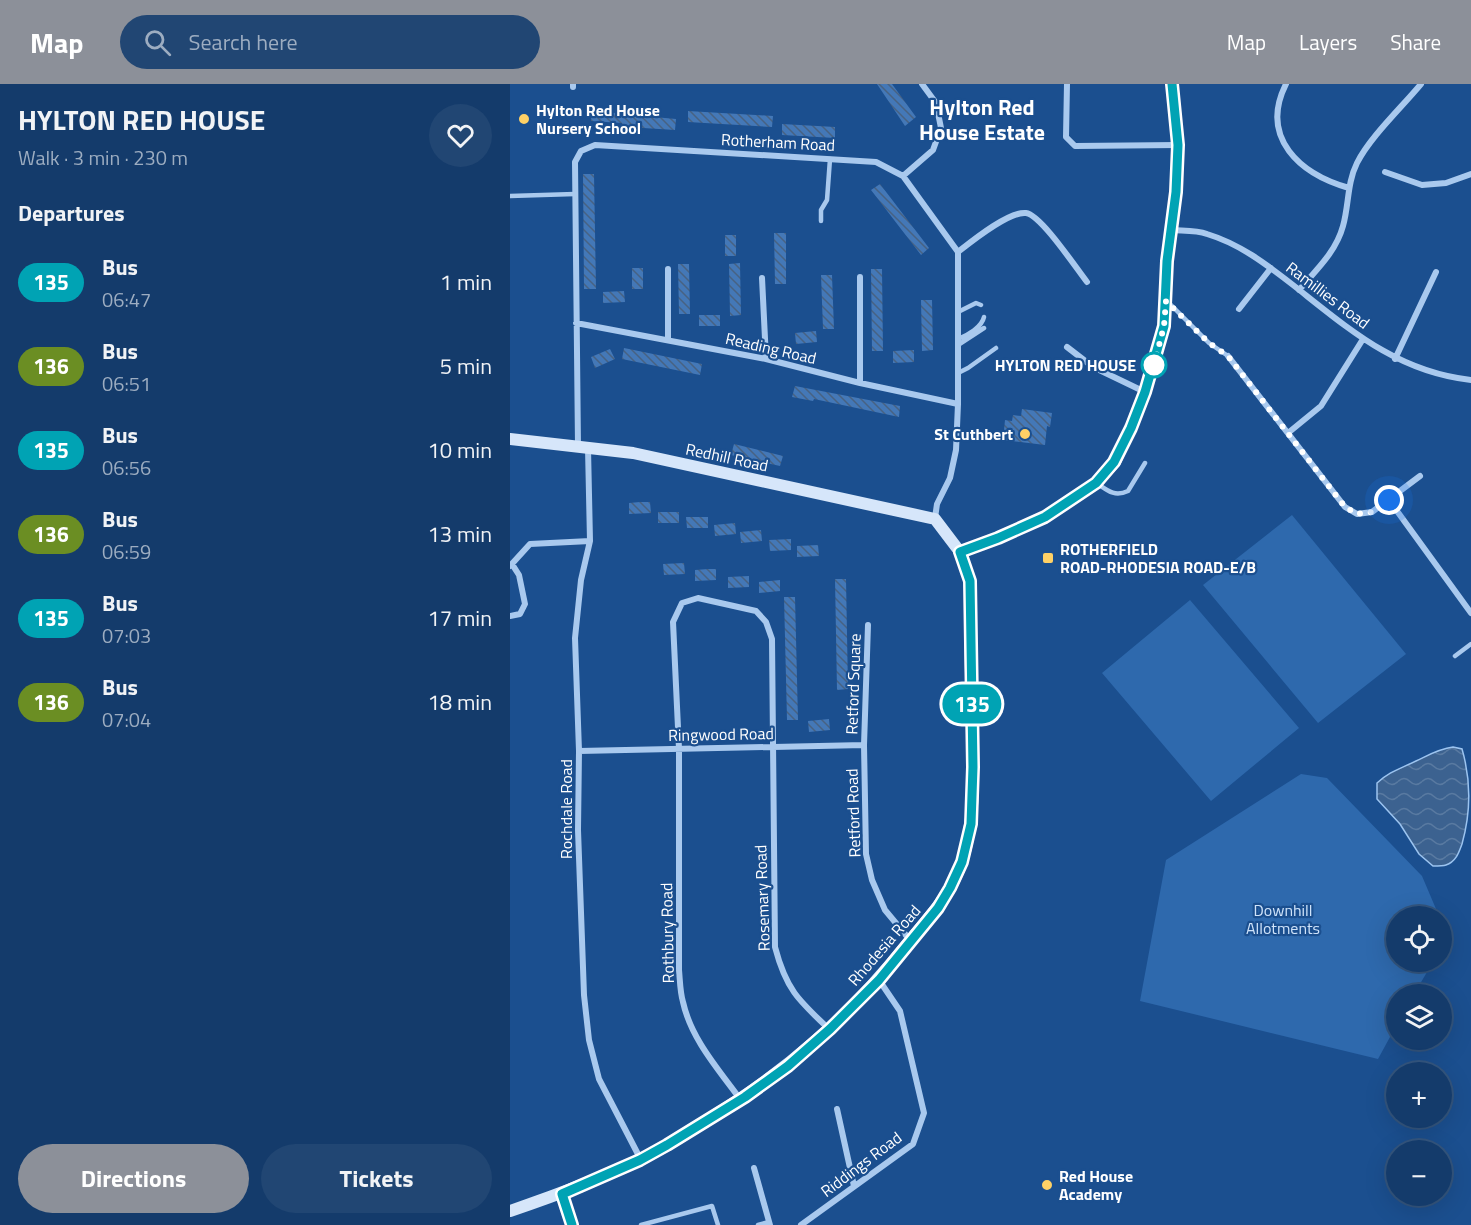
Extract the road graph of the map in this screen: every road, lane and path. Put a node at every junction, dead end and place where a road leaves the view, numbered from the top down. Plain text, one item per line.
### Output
1 (922, 84) edge
2 (1067, 84) edge
3 (1172, 84) edge
4 (1286, 84) edge
5 (1421, 84) edge
6 (1178, 145) junction
7 (830, 159) junction
8 (1385, 172) dead end
9 (1471, 174) edge
10 (903, 176) junction
11 (1348, 188) junction
12 (575, 194) junction
13 (510, 196) edge
14 (821, 221) dead end
15 (1171, 230) junction
16 (958, 252) junction
17 (1271, 268) junction
18 (668, 269) dead end
19 (1436, 272) dead end
20 (860, 277) dead end
21 (762, 278) dead end
22 (1087, 282) dead end
23 (1299, 290) junction
24 (1166, 301) junction
25 (981, 305) dead end
26 (1239, 309) dead end
27 (958, 312) junction
28 (984, 317) dead end
29 (576, 323) junction
30 (984, 328) dead end
31 (668, 339) junction
32 (1363, 339) junction
33 (958, 342) junction
34 (1067, 347) dead end
35 (996, 348) dead end
36 (1228, 356) joint
37 (766, 359) junction
38 (1395, 359) junction
39 (958, 373) junction
40 (1471, 380) edge
41 (860, 383) junction
42 (1145, 392) junction
43 (958, 404) junction
44 (1288, 433) junction
45 (510, 439) edge
46 (583, 447) junction
47 (1145, 463) dead end
48 (1420, 476) dead end
49 (1096, 483) junction
50 (1389, 500) junction
51 (935, 519) junction
52 (590, 541) junction
53 (960, 552) junction
54 (511, 565) edge
55 (1471, 613) edge
56 (510, 616) edge
57 (868, 625) dead end
58 (1471, 644) edge
59 (1455, 656) dead end
60 (864, 745) junction
61 (772, 747) junction
62 (679, 749) junction
63 (579, 751) junction
64 (910, 940) junction
65 (879, 980) junction
66 (830, 1029) junction
67 (741, 1100) junction
68 (837, 1109) dead end
69 (640, 1160) junction
70 (754, 1168) dead end
71 (854, 1186) junction
72 (562, 1194) junction
73 (510, 1211) edge
74 (770, 1223) edge
75 (572, 1225) edge
76 (641, 1225) edge
77 (717, 1225) edge
78 (758, 1225) edge
79 (801, 1225) edge

1 - 10 street
2 - 6 street
3 - 6 street
4 - 11 street
5 - 11 street
6 - 15 street
7 - 10 street, Rotherham Road
7 - 12 street, Rotherham Road
7 - 14 lane
8 - 9 street
10 - 16 street, Rotherham Road
11 - 23 street
12 - 13 lane
12 - 29 street, Rotherham Road
15 - 17 street, Ramillies Road
15 - 24 street
16 - 22 street
16 - 27 street
17 - 23 street, Ramillies Road
17 - 26 street
18 - 31 street
19 - 38 street
20 - 41 street
21 - 37 street
23 - 32 street, Ramillies Road
24 - 36 lane
24 - 42 street
25 - 27 lane
27 - 33 street
28 - 33 lane
29 - 31 street, Reading Road
29 - 46 street, Rotherham Road
30 - 33 lane
31 - 37 street, Reading Road
32 - 38 street, Ramillies Road
32 - 44 street
33 - 39 street
34 - 42 street
35 - 39 lane
36 - 44 street
37 - 41 street, Reading Road
38 - 40 street, Ramillies Road
39 - 43 street
41 - 43 street, Reading Road
42 - 49 street
43 - 51 street
44 - 50 street
45 - 46 street, Redhill Road
46 - 51 street, Redhill Road
46 - 52 street, Rochdale Road
47 - 49 lane
48 - 50 street
49 - 53 street
50 - 55 street
51 - 53 street, Rhodesia Road
52 - 54 street
52 - 63 street, Rochdale Road
53 - 64 street, Rhodesia Road
54 - 56 street
57 - 60 street, Retford Square
58 - 59 lane
60 - 61 street, Ringwood Road
60 - 64 street, Retford Road
61 - 62 street, Ringwood Road
61 - 62 street, Rosemary Road
61 - 66 street, Rosemary Road
62 - 63 street, Ringwood Road
62 - 67 street, Rothbury Road
63 - 69 street, Rochdale Road
64 - 65 street, Rhodesia Road
65 - 66 street, Rhodesia Road
65 - 71 street, Riddings Road
66 - 67 street, Rhodesia Road
67 - 69 street, Rhodesia Road
68 - 71 street
69 - 72 street, Rhodesia Road
70 - 74 street
71 - 79 street, Riddings Road
72 - 73 street, Rhodesia Road
72 - 75 street
74 - 78 lane
76 - 77 lane

